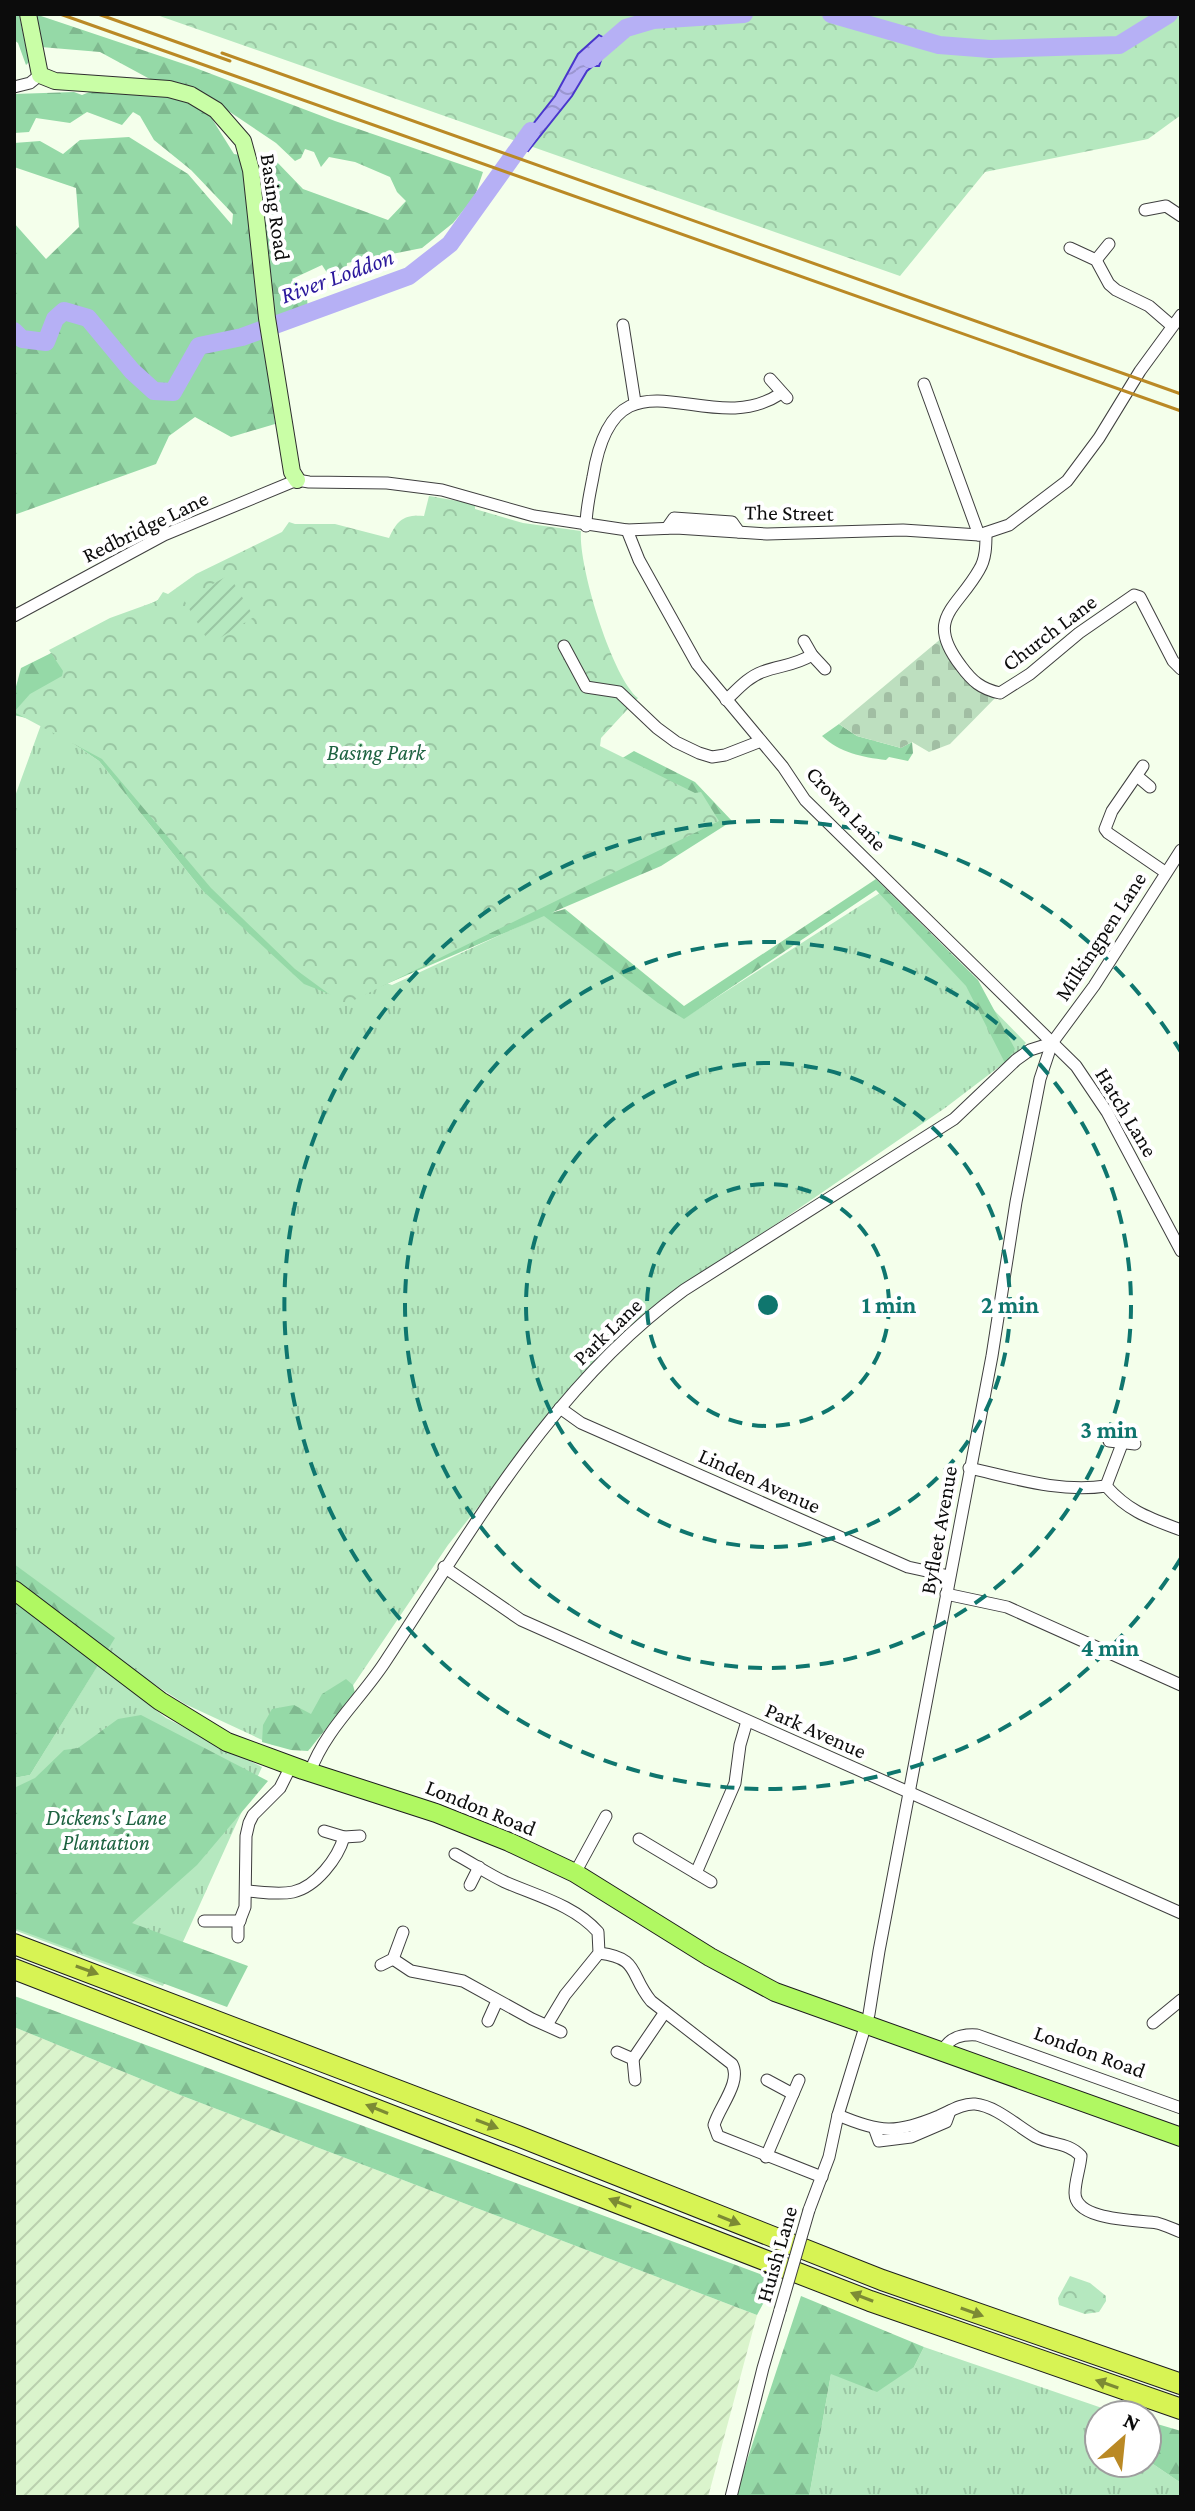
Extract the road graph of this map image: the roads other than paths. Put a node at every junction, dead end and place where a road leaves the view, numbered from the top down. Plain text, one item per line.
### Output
1 (28, 14) edge
2 (40, 75) junction
3 (14, 87) edge
4 (1145, 210) dead end
5 (1181, 216) edge
6 (1109, 244) dead end
7 (1070, 248) dead end
8 (1096, 260) junction
9 (1178, 320) edge
10 (623, 325) dead end
11 (770, 379) dead end
12 (924, 384) dead end
13 (635, 402) junction
14 (297, 480) junction
15 (586, 526) junction
16 (627, 530) junction
17 (982, 534) junction
18 (14, 616) edge
19 (804, 641) dead end
20 (564, 646) dead end
21 (812, 655) junction
22 (825, 669) dead end
23 (1181, 669) edge
24 (726, 700) junction
25 (761, 741) junction
26 (1150, 787) dead end
27 (1181, 850) edge
28 (1165, 872) junction
29 (1052, 1043) junction
30 (1181, 1251) edge
31 (560, 1408) junction
32 (1135, 1444) dead end
33 (969, 1468) junction
34 (1106, 1486) junction
35 (1181, 1530) edge
36 (444, 1567) junction
37 (949, 1576) junction
38 (14, 1590) edge
39 (946, 1594) junction
40 (1181, 1685) edge
41 (747, 1721) junction
42 (291, 1766) junction
43 (310, 1772) junction
44 (909, 1793) junction
45 (606, 1816) dead end
46 (324, 1831) dead end
47 (360, 1836) dead end
48 (662, 1836) dead end
49 (344, 1837) junction
50 (639, 1839) dead end
51 (655, 1849) junction
52 (455, 1854) dead end
53 (479, 1867) junction
54 (575, 1873) junction
55 (696, 1873) junction
56 (711, 1882) dead end
57 (470, 1885) dead end
58 (247, 1891) junction
59 (1181, 1913) edge
60 (204, 1921) dead end
61 (240, 1921) junction
62 (403, 1932) dead end
63 (238, 1937) dead end
64 (14, 1944) edge
65 (599, 1953) junction
66 (393, 1959) junction
67 (381, 1965) dead end
68 (14, 1969) edge
69 (1181, 2000) edge
70 (497, 2001) junction
71 (665, 2012) junction
72 (488, 2021) dead end
73 (1153, 2023) dead end
74 (547, 2025) junction
75 (865, 2025) junction
76 (561, 2032) dead end
77 (943, 2050) junction
78 (617, 2052) dead end
79 (633, 2059) junction
80 (635, 2080) dead end
81 (767, 2080) dead end
82 (799, 2080) dead end
83 (793, 2094) junction
84 (1181, 2108) edge
85 (838, 2115) junction
86 (1181, 2137) edge
87 (766, 2157) junction
88 (822, 2177) junction
89 (1181, 2232) edge
90 (1181, 2384) edge
91 (1181, 2409) edge
92 (731, 2497) edge

1 - 2 street
2 - 3 street
2 - 14 street, Basing Road
4 - 5 street
6 - 8 street
7 - 8 street
8 - 9 street
9 - 17 street, The Street
10 - 13 street
11 - 13 street
12 - 17 street
13 - 15 street
14 - 15 street, The Street
14 - 18 street, Redbridge Lane
15 - 16 street, The Street
16 - 17 street, The Street
16 - 24 street, Crown Lane
17 - 23 street, Church Lane
19 - 21 street
20 - 25 street
21 - 22 street
21 - 24 street
24 - 25 street, Crown Lane
25 - 29 street, Crown Lane
26 - 28 street
27 - 28 street, Milkingpen Lane
28 - 29 street, Milkingpen Lane
29 - 30 street, Hatch Lane
29 - 31 street, Park Lane
29 - 33 street, Byfleet Avenue
31 - 36 street, Park Lane
31 - 37 street, Linden Avenue
32 - 34 street
33 - 34 street
33 - 37 street, Byfleet Avenue
34 - 35 street
36 - 41 street, Park Avenue
36 - 43 street, Park Lane
37 - 39 street, Byfleet Avenue
38 - 42 main road, London Road
39 - 40 street
39 - 44 street, Byfleet Avenue
41 - 44 street, Park Avenue
41 - 55 street
42 - 43 main road, London Road
42 - 58 street
43 - 54 main road, London Road
44 - 59 street, Park Avenue
44 - 75 street, Byfleet Avenue
45 - 54 street
46 - 49 street
47 - 49 street
48 - 51 street
49 - 58 street
50 - 51 street
51 - 55 street
52 - 53 street
53 - 57 street
53 - 65 street
54 - 75 main road, London Road
55 - 56 street
58 - 61 street
60 - 61 street
61 - 63 street
62 - 66 street
64 -> 90 highway
65 - 71 street
65 - 74 street
66 - 67 street
66 - 70 street
91 -> 68 highway
69 - 73 street
70 - 72 street
70 - 74 street
71 - 79 street
71 - 87 street
74 - 76 street
75 - 77 main road, London Road
75 - 85 street, Huish Lane
77 - 84 street, London Road
77 - 86 main road, London Road
78 - 79 street
79 - 80 street
81 - 83 street
82 - 83 street
83 - 87 street
85 - 88 street, Huish Lane
85 - 89 street
87 - 88 street
88 - 92 street, Huish Lane, bridge

